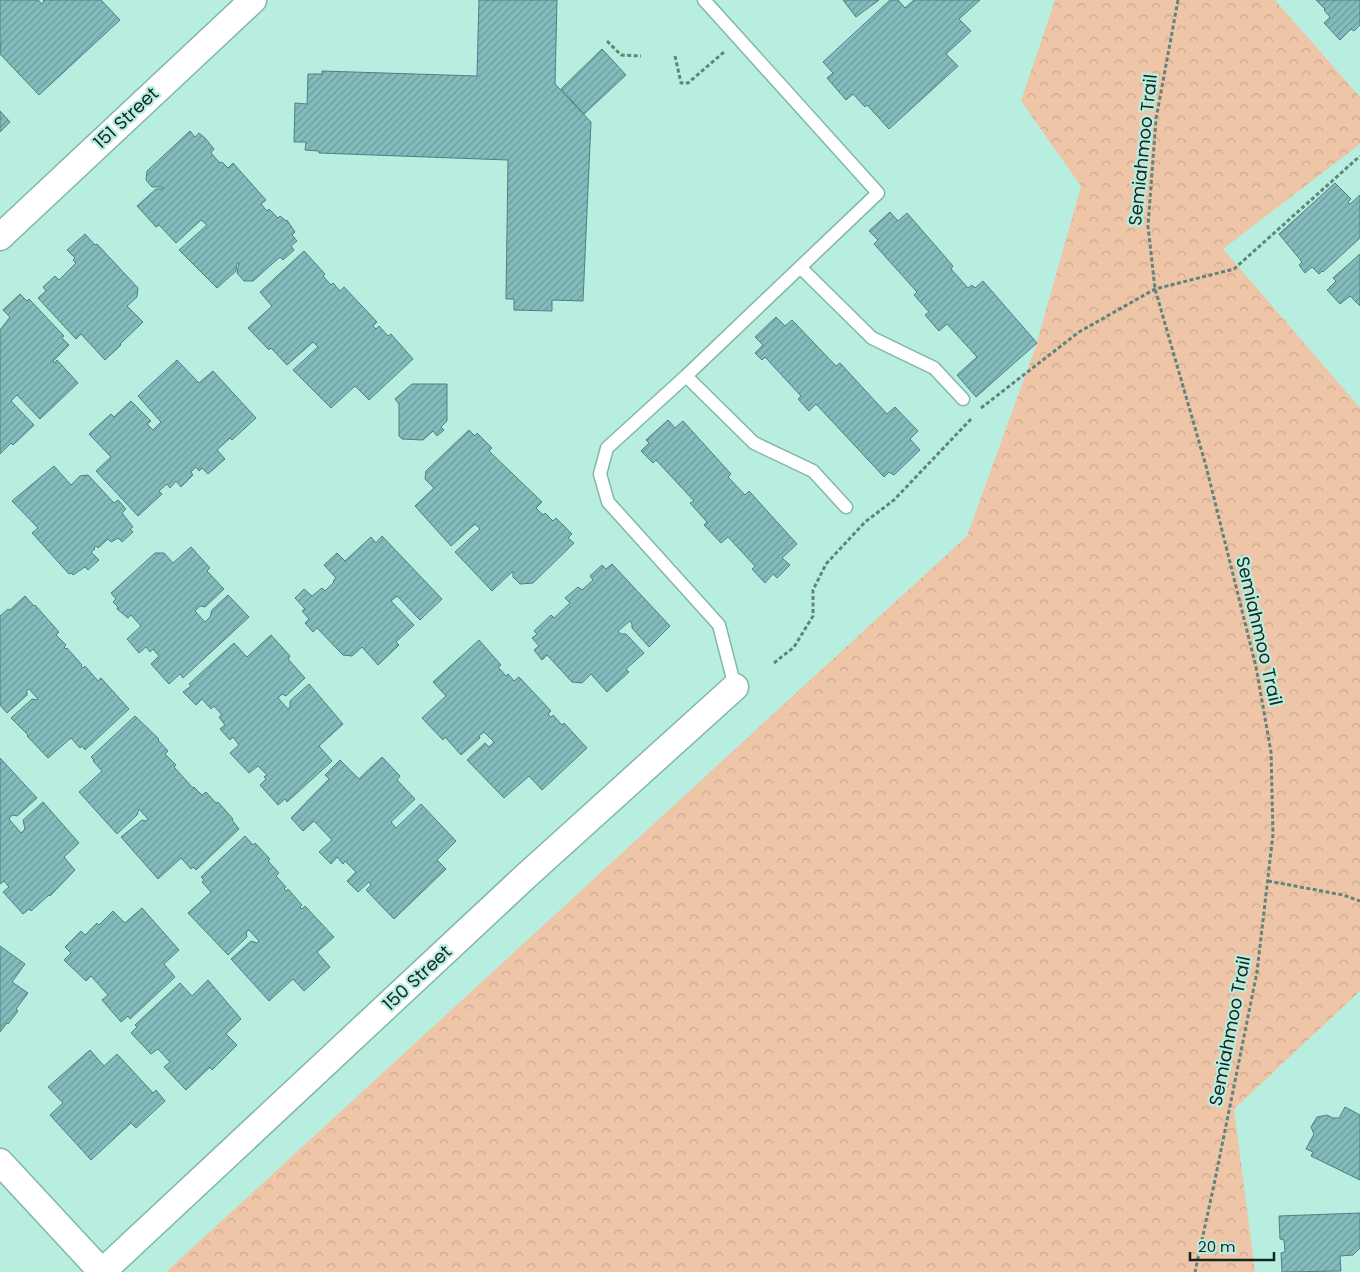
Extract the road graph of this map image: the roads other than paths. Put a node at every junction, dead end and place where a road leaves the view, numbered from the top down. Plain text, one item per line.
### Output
1 (252, 0) edge
2 (704, 0) edge
3 (0, 237) edge
4 (800, 267) junction
5 (686, 376) junction
6 (963, 399) dead end
7 (846, 507) dead end
8 (734, 687) joint
9 (0, 1162) edge
10 (102, 1272) edge

1 - 3 street, 151 Street
2 - 4 lane
4 - 5 lane
4 - 6 lane
5 - 7 lane
5 - 8 lane
8 - 10 street, 150 Street
9 - 10 street

